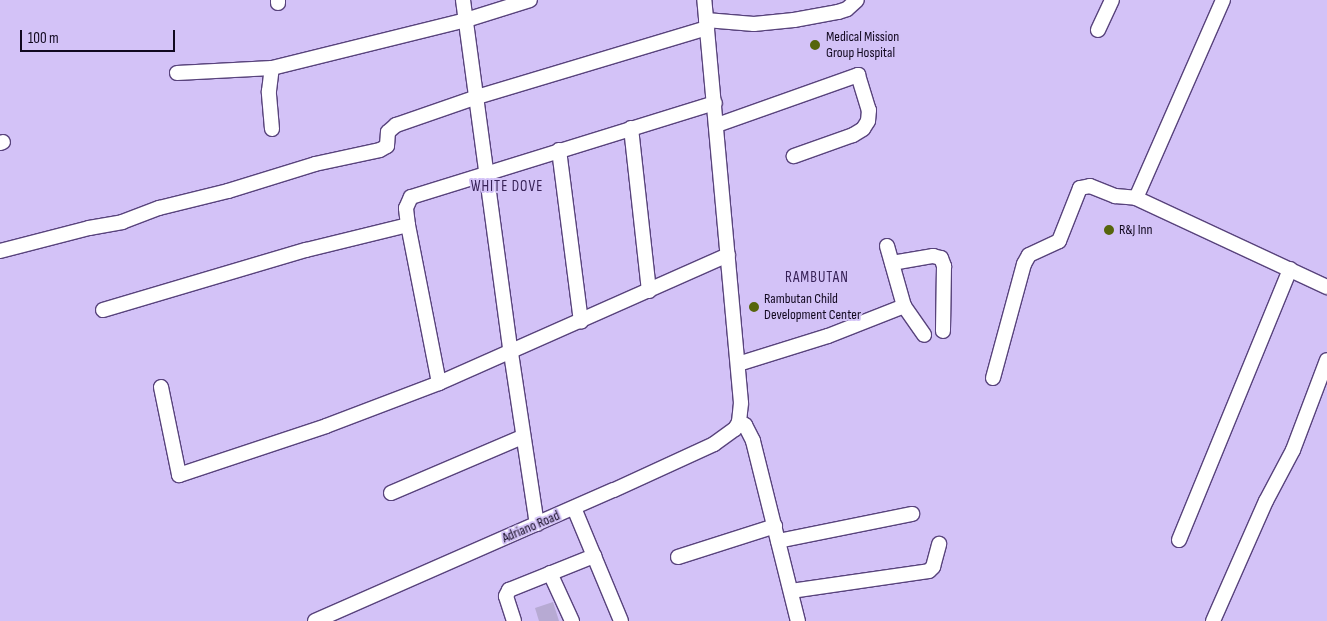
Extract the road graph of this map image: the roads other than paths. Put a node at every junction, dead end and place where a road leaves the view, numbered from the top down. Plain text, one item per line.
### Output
1 (463, 0) edge
2 (530, 0) edge
3 (704, 0) edge
4 (857, 0) edge
5 (1112, 0) edge
6 (1223, 0) edge
7 (466, 20) junction
8 (707, 24) junction
9 (1098, 30) dead end
10 (272, 68) junction
11 (176, 73) dead end
12 (477, 97) junction
13 (715, 104) junction
14 (717, 124) junction
15 (272, 128) dead end
16 (631, 128) junction
17 (559, 150) junction
18 (794, 156) dead end
19 (485, 174) junction
20 (1136, 198) junction
21 (408, 225) junction
22 (887, 246) dead end
23 (0, 251) edge
24 (728, 255) junction
25 (892, 263) junction
26 (1290, 269) junction
27 (1327, 287) edge
28 (649, 291) junction
29 (904, 306) junction
30 (103, 310) dead end
31 (581, 322) junction
32 (943, 331) dead end
33 (924, 335) dead end
34 (510, 354) junction
35 (1327, 360) edge
36 (738, 364) junction
37 (993, 378) dead end
38 (439, 384) junction
39 (161, 387) dead end
40 (739, 422) junction
41 (522, 437) junction
42 (391, 493) dead end
43 (574, 508) junction
44 (912, 514) dead end
45 (537, 524) junction
46 (775, 526) junction
47 (778, 540) junction
48 (1179, 540) dead end
49 (940, 544) dead end
50 (594, 556) junction
51 (678, 557) dead end
52 (550, 573) junction
53 (791, 591) junction
54 (315, 621) edge
55 (514, 621) edge
56 (572, 621) edge
57 (621, 621) edge
58 (798, 621) edge
59 (1213, 621) edge

1 - 7 street
2 - 7 street
3 - 8 street
4 - 8 street
5 - 9 street
6 - 20 street
7 - 10 street
7 - 12 street
8 - 12 street
8 - 13 street
10 - 11 street
10 - 15 street
12 - 19 street
12 - 23 street
13 - 14 street
13 - 16 street
14 - 18 street
14 - 24 street
16 - 17 street
16 - 28 street
17 - 19 street
17 - 31 street
19 - 21 street
19 - 34 street
20 - 26 street
20 - 37 street
21 - 30 street
21 - 38 street
22 - 25 street
24 - 28 street
24 - 36 street
25 - 29 street
25 - 32 street
26 - 27 street
26 - 48 street
28 - 31 street
29 - 33 street
29 - 36 street
31 - 34 street
34 - 38 street
34 - 41 street
35 - 59 street
36 - 40 street
38 - 39 street
40 - 43 street, Adriano Road
40 - 46 street
41 - 42 street
41 - 45 street
43 - 45 street, Adriano Road
43 - 50 street
44 - 47 street
45 - 54 street, Adriano Road
46 - 47 street
46 - 51 street
47 - 53 street
49 - 53 street
50 - 52 street
50 - 57 street
52 - 55 street
52 - 56 street
53 - 58 street

